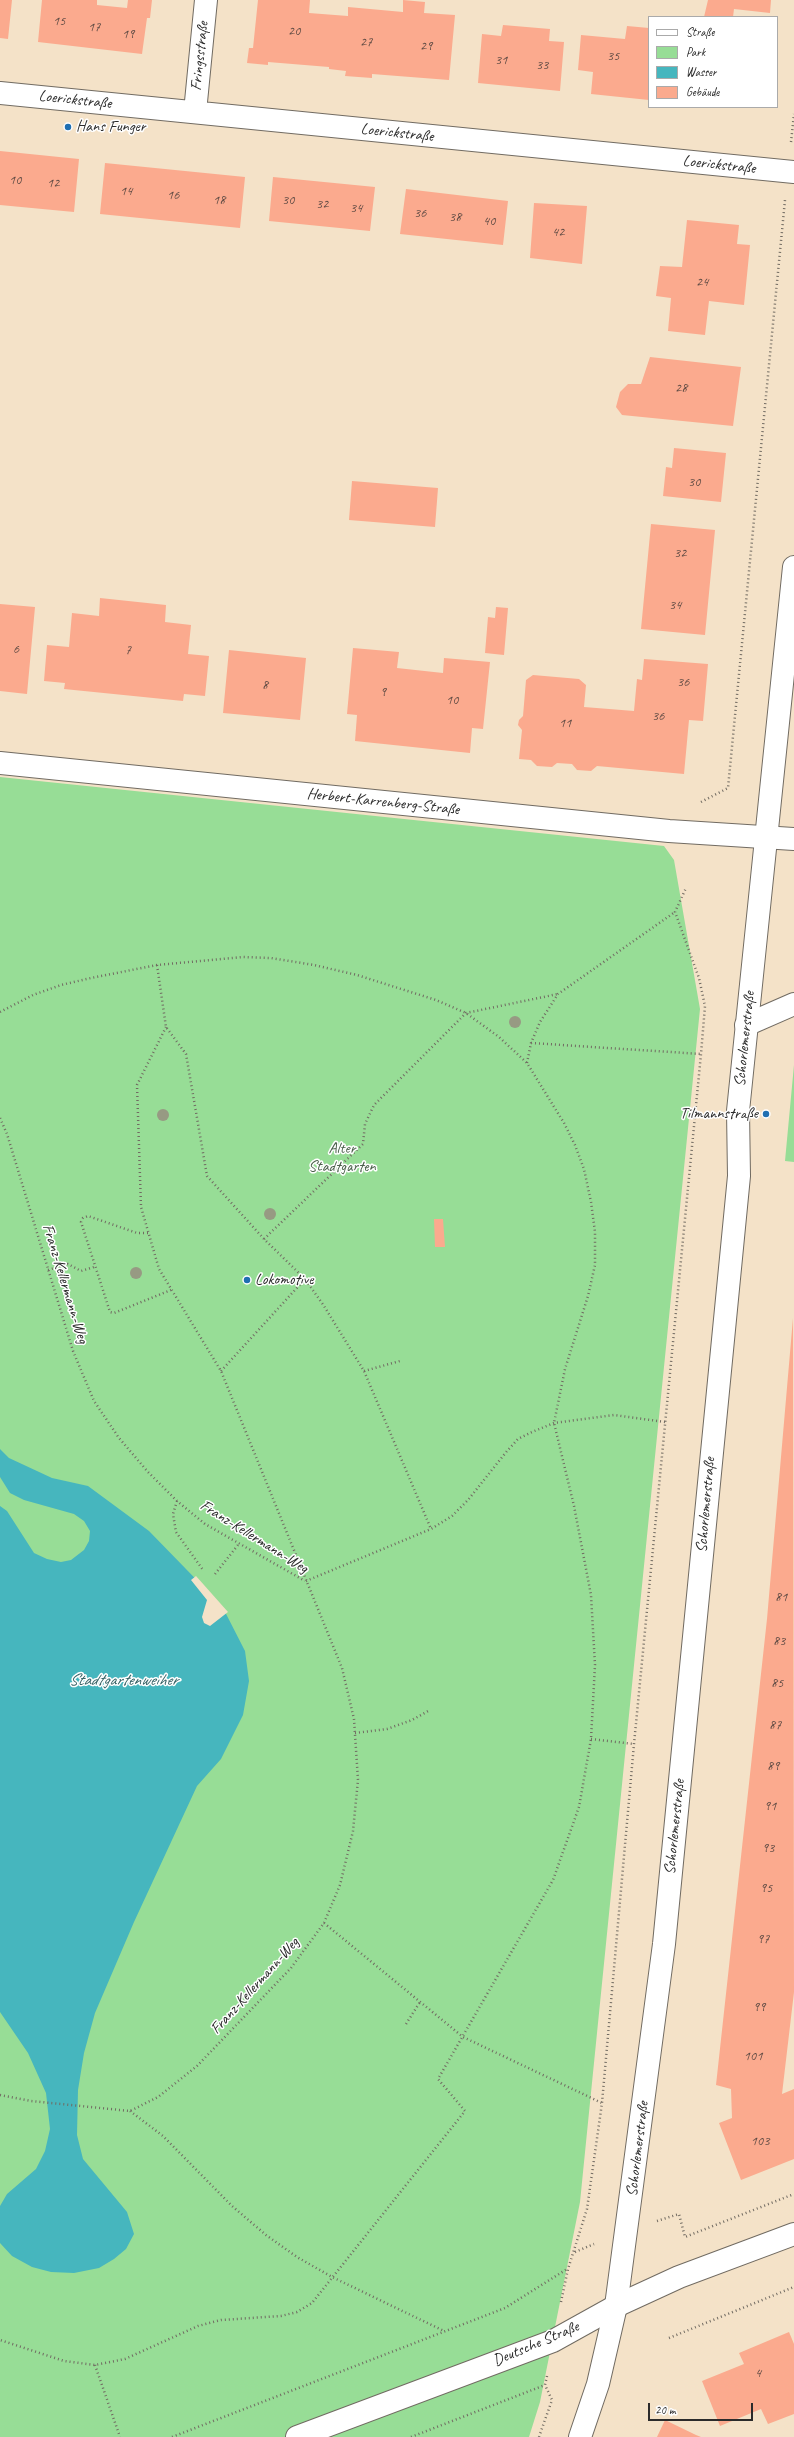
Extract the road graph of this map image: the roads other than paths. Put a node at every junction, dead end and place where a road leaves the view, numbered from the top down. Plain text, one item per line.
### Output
1 (206, 0) edge
2 (0, 93) edge
3 (195, 112) junction
4 (791, 172) edge
5 (794, 566) edge
6 (788, 692) edge
7 (0, 763) edge
8 (767, 839) junction
9 (794, 839) edge
10 (794, 1004) edge
11 (746, 1025) junction
12 (794, 2234) edge
13 (616, 2306) junction
14 (297, 2437) edge
15 (580, 2437) edge

1 - 3 street, Fringsstraße
2 - 3 street, Loerickstraße
3 - 4 street, Loerickstraße
5 - 6 street, Schorlemerstraße
6 - 8 street, Schorlemerstraße
7 - 8 street, Herbert-Karrenberg-Straße
8 - 9 street, Herbert-Karrenberg-Straße
8 - 11 street, Schorlemerstraße
10 - 11 street
11 - 13 street, Schorlemerstraße
12 - 13 street, Deutsche Straße
13 - 14 street, Deutsche Straße
13 - 15 street, Schorlemerstraße

